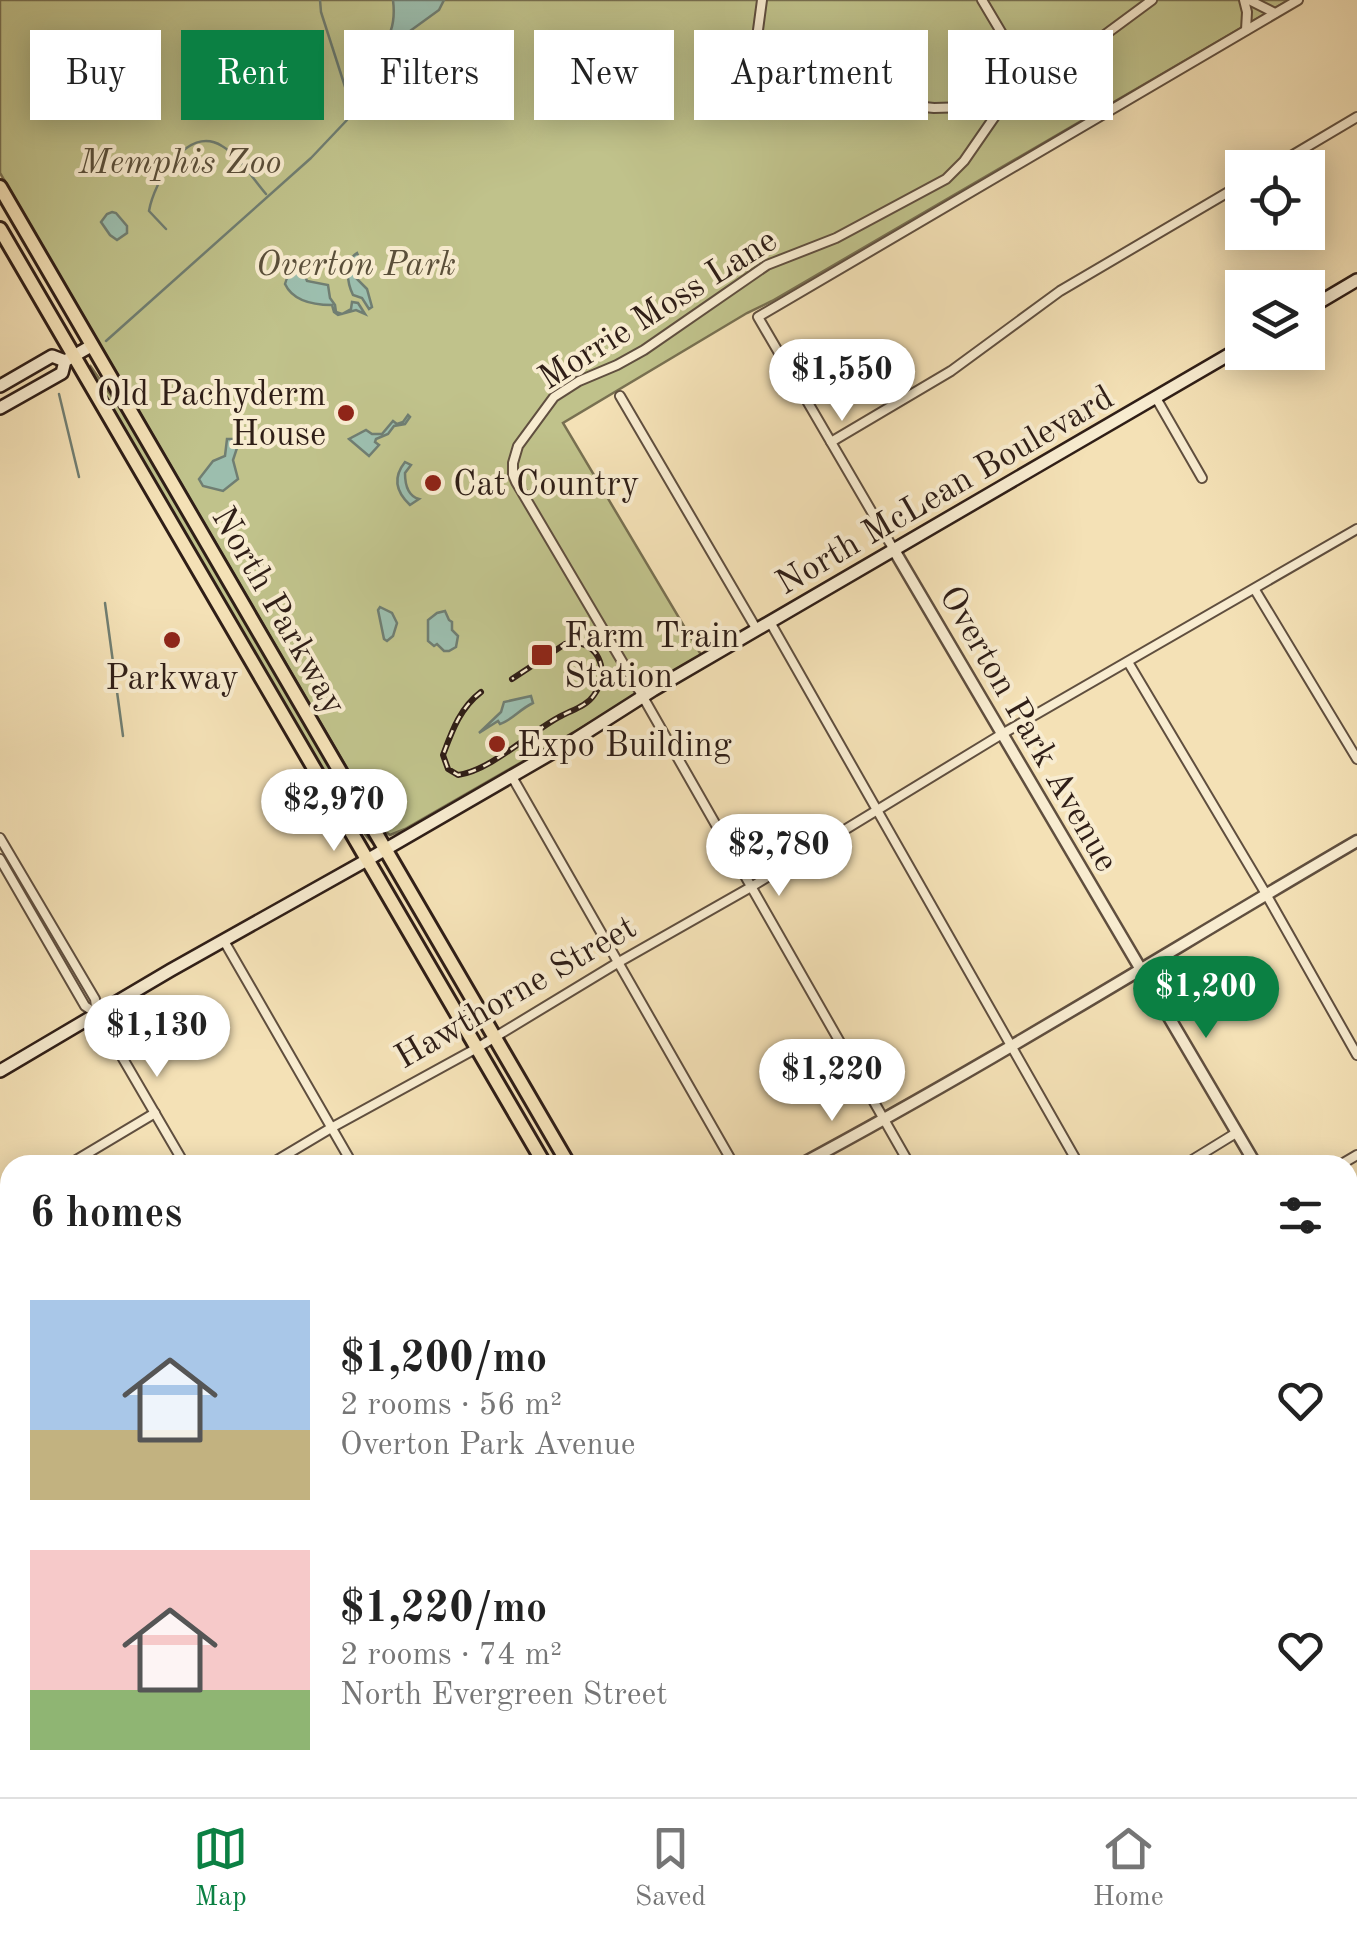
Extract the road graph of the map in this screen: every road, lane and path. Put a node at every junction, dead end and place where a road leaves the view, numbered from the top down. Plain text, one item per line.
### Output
1 (762, 0) edge
2 (982, 0) edge
3 (1152, 0) edge
4 (1246, 0) edge
5 (1298, 0) edge
6 (1276, 13) junction
7 (1000, 30) edge
8 (1111, 30) edge
9 (1246, 30) junction
10 (948, 108) edge
11 (1357, 117) edge
12 (992, 120) edge
13 (1301, 150) edge
14 (0, 187) edge
15 (1225, 194) edge
16 (0, 229) edge
17 (1357, 280) edge
18 (1325, 299) edge
19 (91, 346) junction
20 (1225, 357) edge
21 (70, 358) junction
22 (0, 386) edge
23 (620, 396) dead end
24 (1156, 398) junction
25 (0, 408) edge
26 (831, 442) junction
27 (1202, 478) dead end
28 (1357, 529) edge
29 (894, 550) junction
30 (1255, 590) junction
31 (770, 622) junction
32 (757, 630) junction
33 (1128, 662) junction
34 (642, 697) junction
35 (1002, 734) junction
36 (1357, 759) edge
37 (511, 775) junction
38 (875, 810) junction
39 (0, 838) edge
40 (1357, 841) edge
41 (384, 848) junction
42 (0, 859) edge
43 (367, 860) junction
44 (27, 884) junction
45 (750, 887) junction
46 (18, 890) junction
47 (1266, 894) junction
48 (224, 941) junction
49 (618, 962) junction
50 (1140, 970) junction
51 (97, 1014) junction
52 (494, 1037) junction
53 (1011, 1045) junction
54 (477, 1048) junction
55 (1357, 1055) edge
56 (0, 1072) edge
57 (155, 1113) junction
58 (883, 1118) junction
59 (331, 1128) junction
60 (1236, 1134) junction
61 (85, 1155) edge
62 (179, 1155) edge
63 (285, 1155) edge
64 (347, 1155) edge
65 (538, 1155) edge
66 (564, 1155) edge
67 (728, 1155) edge
68 (818, 1155) edge
69 (904, 1155) edge
70 (1073, 1155) edge
71 (1201, 1155) edge
72 (1250, 1155) edge

1 - 10 street
2 - 7 street
3 - 8 street, Morrie Moss Lane
4 - 6 street
4 - 9 street
5 - 6 street
6 - 9 street
9 - 26 street, Overton Park Avenue
11 - 13 street
12 - 34 street, Morrie Moss Lane
14 - 19 main road, North Parkway
15 - 26 street
16 - 21 main road, North Parkway
17 - 18 main road
19 - 21 main road
19 - 41 main road, North Parkway
20 - 24 main road, North McLean Boulevard
21 - 22 main road
21 - 25 main road
21 - 43 main road, North Parkway
23 - 32 street
24 - 27 street
24 - 29 main road, North McLean Boulevard
26 - 29 street, Overton Park Avenue
28 - 30 street, Hawthorne Street
29 - 31 main road, North McLean Boulevard
29 - 35 street, Overton Park Avenue
30 - 33 street, Hawthorne Street
30 - 36 street
31 - 32 main road, North McLean Boulevard
31 - 38 street
32 - 34 main road, North McLean Boulevard
33 - 35 street, Hawthorne Street
33 - 47 street
34 - 37 main road, North McLean Boulevard
34 - 45 street
35 - 38 street, Hawthorne Street
35 - 50 street, Overton Park Avenue
37 - 41 main road, North McLean Boulevard
37 - 49 street
38 - 45 street, Hawthorne Street
38 - 53 street
39 - 44 street
40 - 47 street
41 - 43 main road, North McLean Boulevard
41 - 52 main road, North Parkway
42 - 46 street
43 - 48 main road, North McLean Boulevard
43 - 54 main road, North Parkway
44 - 46 street
44 - 51 street
45 - 49 street, Hawthorne Street
45 - 58 street
46 - 51 street
47 - 50 street
47 - 55 street
48 - 51 main road, North McLean Boulevard
48 - 59 street
49 - 52 street, Hawthorne Street
49 - 67 street
50 - 53 street
50 - 60 street, Overton Park Avenue
51 - 56 main road, North McLean Boulevard
51 - 57 street
52 - 54 street, Hawthorne Street
52 - 66 main road, North Parkway
53 - 58 street
53 - 70 street
54 - 59 street, Hawthorne Street
54 - 65 main road, North Parkway
57 - 61 street
57 - 62 street
58 - 68 street
58 - 69 street
59 - 63 street, Hawthorne Street
59 - 64 street
60 - 71 street
60 - 72 street, Overton Park Avenue

